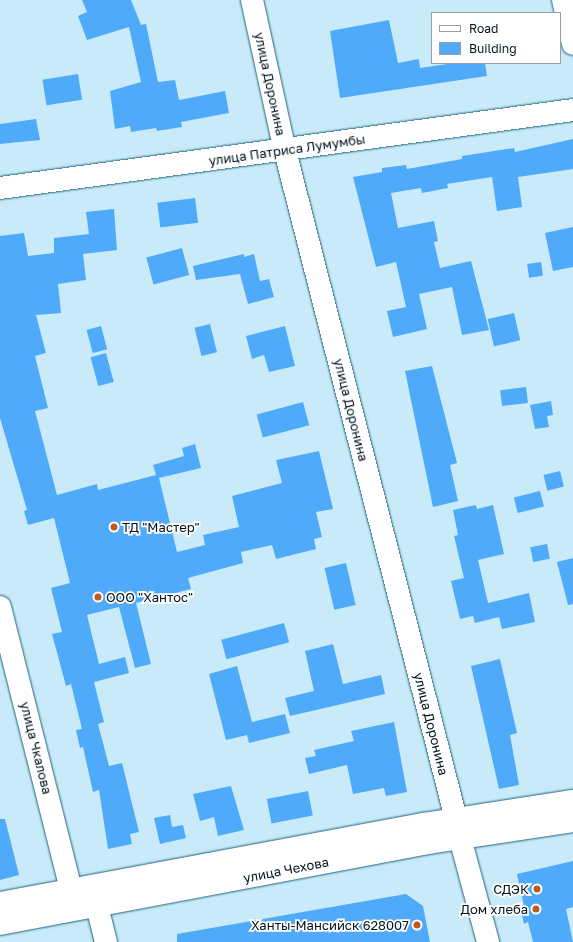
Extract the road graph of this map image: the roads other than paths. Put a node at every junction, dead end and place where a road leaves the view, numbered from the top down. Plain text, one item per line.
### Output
1 (252, 0) edge
2 (563, 0) edge
3 (573, 44) edge
4 (573, 110) edge
5 (285, 151) junction
6 (0, 188) edge
7 (0, 607) edge
8 (573, 801) edge
9 (573, 821) edge
10 (458, 828) junction
11 (72, 890) junction
12 (0, 903) edge
13 (97, 906) junction
14 (0, 924) edge
15 (106, 942) edge
16 (488, 942) edge

1 - 5 street, улица Доронина
2 - 3 street
4 - 5 street, улица Патриса Лумумбы
5 - 6 street, улица Патриса Лумумбы
5 - 10 street, улица Доронина
7 - 11 street, улица Чкалова
8 - 10 street, улица Чехова
9 - 10 street, улица Чехова
10 - 11 street, улица Чехова
10 - 13 street, улица Чехова
10 - 16 street, улица Доронина
11 - 12 street, улица Чехова
11 - 13 street
13 - 14 street, улица Чехова
13 - 15 street

